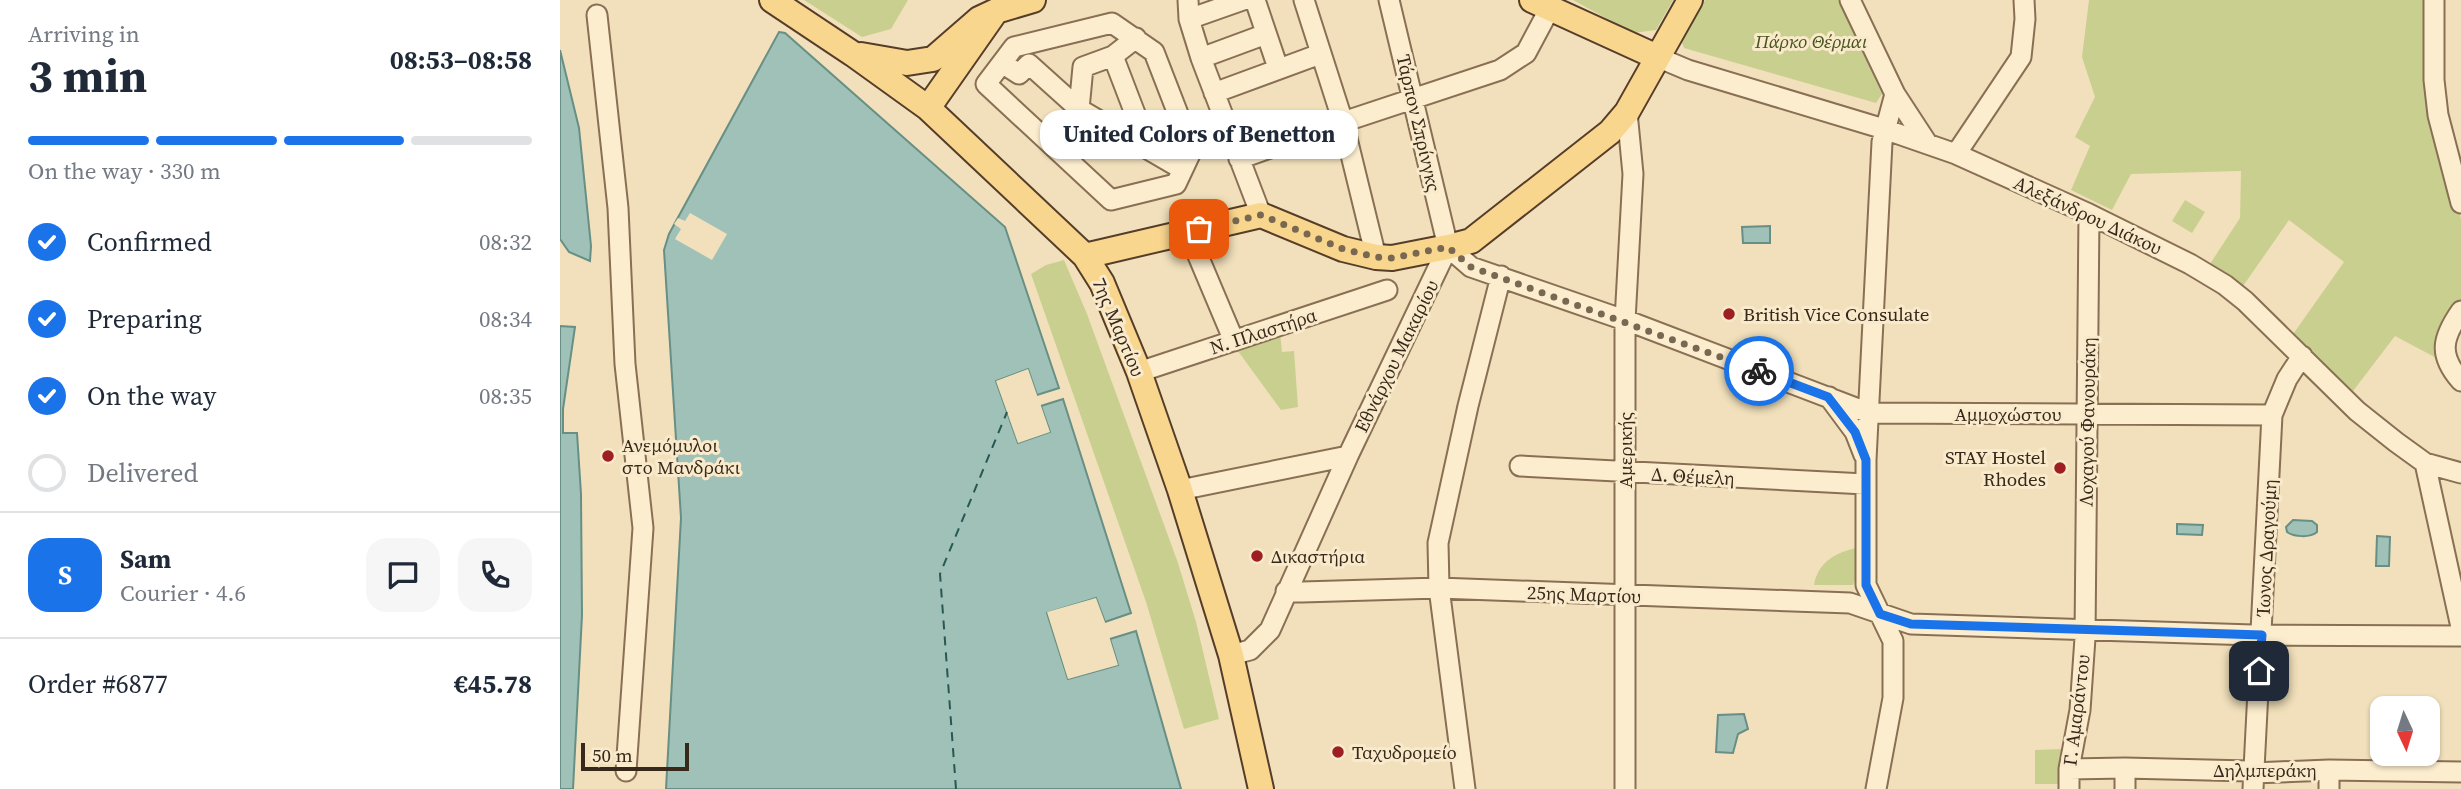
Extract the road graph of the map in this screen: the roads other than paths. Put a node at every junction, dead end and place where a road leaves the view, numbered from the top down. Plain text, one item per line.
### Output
1 (772, 0) edge
2 (1033, 0) edge
3 (1243, 0) edge
4 (1255, 0) edge
5 (1304, 0) edge
6 (1390, 0) edge
7 (1690, 0) edge
8 (1850, 0) edge
9 (2024, 0) edge
10 (2434, 0) edge
11 (1541, 4) edge
12 (1189, 10) edge
13 (996, 11) junction
14 (597, 15) dead end
15 (1266, 34) junction
16 (1135, 39) junction
17 (1617, 39) junction
18 (853, 54) junction
19 (1320, 54) junction
20 (1114, 56) junction
21 (1657, 57) junction
22 (1201, 58) junction
23 (1005, 65) junction
24 (1278, 68) junction
25 (1214, 93) junction
26 (1895, 94) junction
27 (1414, 99) junction
28 (1630, 106) junction
29 (928, 108) junction
30 (1079, 109) junction
31 (1343, 122) junction
32 (1884, 129) junction
33 (1049, 139) junction
34 (1927, 143) junction
35 (1149, 150) junction
36 (1956, 154) junction
37 (1239, 159) junction
38 (1181, 168) junction
39 (2461, 203) edge
40 (2089, 214) junction
41 (1261, 215) junction
42 (1188, 232) junction
43 (1448, 247) junction
44 (1085, 256) junction
45 (1376, 257) junction
46 (1501, 276) junction
47 (1387, 290) dead end
48 (2461, 311) edge
49 (1625, 321) junction
50 (1234, 341) junction
51 (2302, 356) junction
52 (1139, 372) junction
53 (2461, 381) edge
54 (1828, 397) junction
55 (1869, 413) junction
56 (2087, 414) junction
57 (2272, 415) junction
58 (1348, 456) junction
59 (1866, 460) junction
60 (2426, 463) junction
61 (1520, 466) dead end
62 (1626, 472) junction
63 (2461, 473) edge
64 (1865, 484) junction
65 (1180, 491) junction
66 (1439, 588) junction
67 (1286, 591) junction
68 (1624, 595) junction
69 (1880, 614) junction
70 (2461, 627) edge
71 (2084, 631) junction
72 (2262, 635) junction
73 (2461, 636) edge
74 (1231, 655) junction
75 (2125, 768) junction
76 (2069, 769) junction
77 (626, 771) dead end
78 (2461, 772) edge
79 (2329, 780) edge
80 (2253, 781) edge
81 (1261, 789) edge
82 (1465, 789) edge
83 (1625, 789) edge
84 (1876, 789) edge
85 (2068, 789) edge
86 (2125, 789) edge

1 - 18 main road, 7ης Μαρτίου
2 - 13 main road
3 - 12 street
4 - 15 street
5 - 19 street
6 - 27 street, Τάρπον Σπρίνγκς
7 - 21 main road
8 - 26 street
9 - 36 street
10 - 39 street
11 - 17 main road
11 - 27 street
12 - 22 street
13 - 18 main road
13 - 29 main road
14 - 77 street
15 - 22 street
15 - 24 street
16 - 20 street
16 - 23 street
16 - 38 street
17 - 21 main road
17 - 28 main road
18 - 29 main road, 7ης Μαρτίου
19 - 24 street
19 - 31 street
20 - 30 street
20 - 35 street
21 - 28 main road
21 - 32 street, Αλεξάνδρου Διάκου
22 - 25 street
23 - 30 street
23 - 33 street
24 - 25 street
25 - 37 street
26 - 32 street
26 - 34 street
27 - 31 street
27 - 43 street, Τάρπον Σπρίνγκς
28 - 43 main road
28 - 49 street, Αμερικής
29 - 44 main road, 7ης Μαρτίου
30 - 33 street
30 - 35 street
31 - 37 street
31 - 45 street
32 - 34 street, Αλεξάνδρου Διάκου
32 - 55 street
33 - 38 street
34 - 36 street, Αλεξάνδρου Διάκου
35 - 38 street
36 - 40 street, Αλεξάνδρου Διάκου
37 - 41 street
40 - 51 street, Αλεξάνδρου Διάκου
40 - 56 street, Λοχαγού Φανουράκη
41 - 42 main road
41 - 45 main road
42 - 44 main road
42 - 50 street
43 - 45 main road
43 - 46 street
43 - 58 street, Εθνάρχου Μακαρίου
44 - 52 main road, 7ης Μαρτίου
46 - 49 street
46 - 66 street
47 - 50 street, Ν. Πλαστήρα
48 - 53 street
49 - 54 street
49 - 62 street, Αμερικής
50 - 52 street, Ν. Πλαστήρα
51 - 57 street, Ίωνος Δραγούμη
51 - 60 street, Αλεξάνδρου Διάκου
52 - 65 main road, 7ης Μαρτίου
54 - 55 street
54 - 59 street
55 - 56 street, Αμμοχώστου
55 - 59 street
56 - 57 street, Αμμοχώστου
56 - 71 street, Λοχαγού Φανουράκη
57 - 72 street, Ίωνος Δραγούμη
58 - 65 street
58 - 67 street, Εθνάρχου Μακαρίου
59 - 64 street
60 - 63 street, Αλεξάνδρου Διάκου
60 - 70 street
61 - 62 street, Δ. Θέμελη
62 - 64 street, Δ. Θέμελη
62 - 68 street, Αμερικής
64 - 69 street
65 - 74 main road, 7ης Μαρτίου
66 - 67 street, 25ης Μαρτίου
66 - 68 street, 25ης Μαρτίου
66 - 82 street
67 - 74 street, Εθνάρχου Μακαρίου
68 - 69 street, 25ης Μαρτίου
68 - 83 street, Αμερικής
69 - 71 street, 25ης Μαρτίου
69 - 84 street
71 - 72 street, 25ης Μαρτίου
71 - 76 street, Γ. Αμαράντου
72 - 73 street, 25ης Μαρτίου
72 - 80 street, Ίωνος Δραγούμη
74 - 81 main road, 7ης Μαρτίου
75 - 76 street, Δηλμπεράκη
75 - 80 street, Δηλμπεράκη
75 - 86 street
76 - 85 street, Γ. Αμαράντου
78 - 79 street, Δηλμπεράκη
79 - 80 street, Δηλμπεράκη

